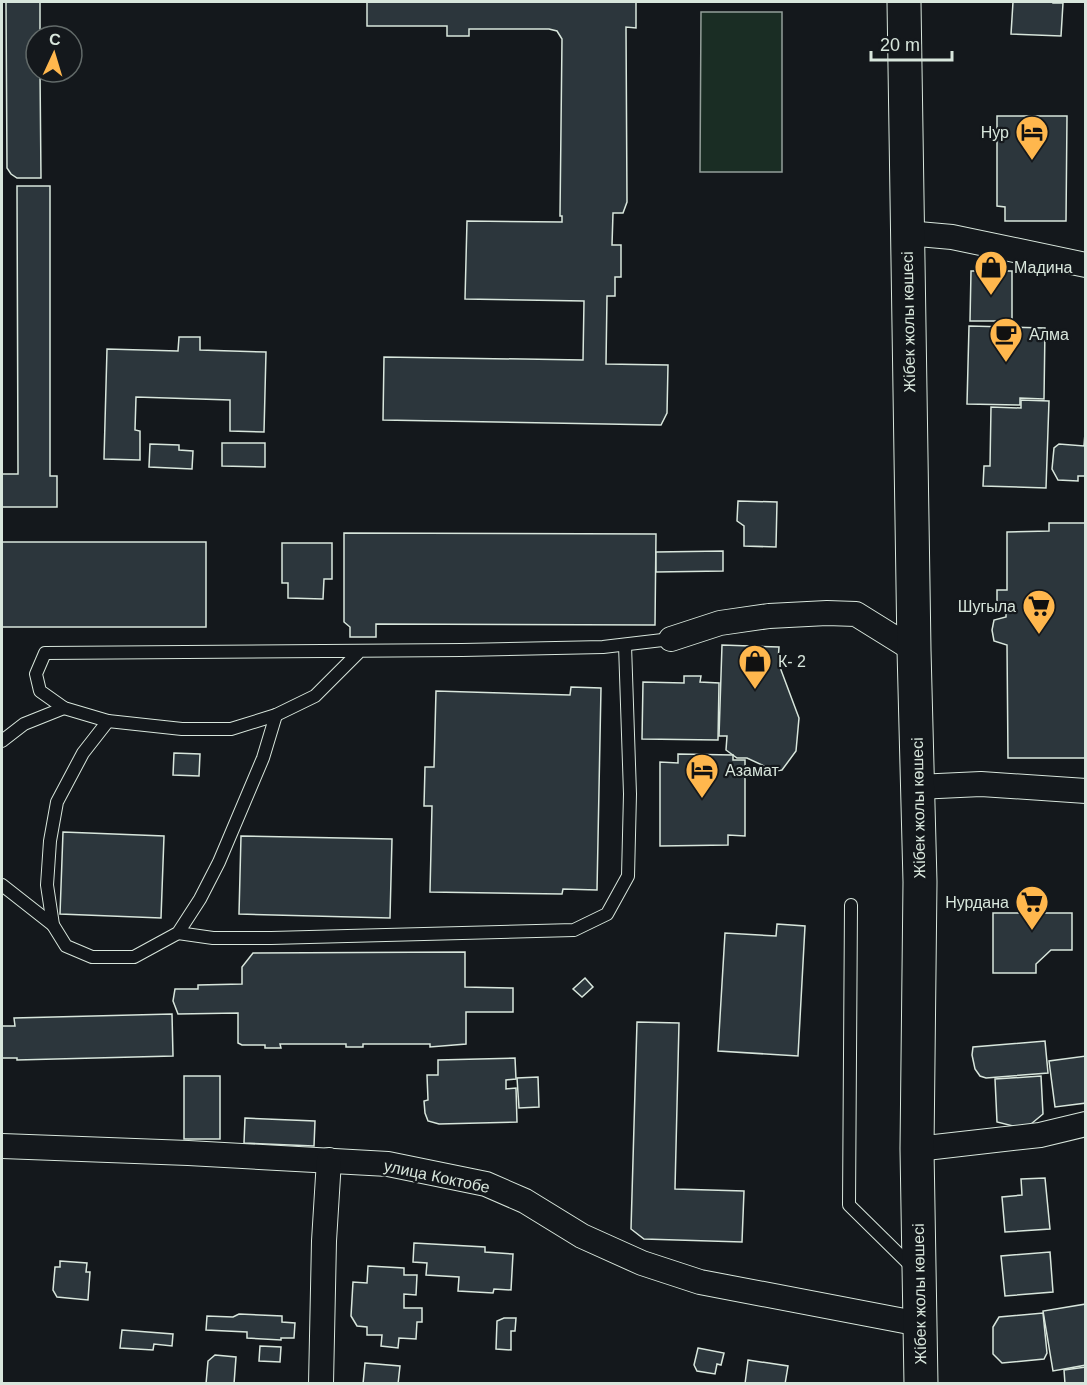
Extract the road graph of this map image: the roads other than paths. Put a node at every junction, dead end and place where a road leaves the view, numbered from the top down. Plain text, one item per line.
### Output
1 (904, 2) edge
2 (907, 233) junction
3 (1086, 265) edge
4 (671, 639) joint
5 (625, 645) junction
6 (914, 650) junction
7 (360, 651) junction
8 (64, 708) junction
9 (276, 715) junction
10 (108, 721) junction
11 (2, 741) edge
12 (917, 787) junction
13 (1086, 791) edge
14 (2, 885) edge
15 (850, 905) dead end
16 (53, 925) junction
17 (178, 933) junction
18 (1086, 1124) edge
19 (2, 1146) edge
20 (917, 1149) junction
21 (329, 1160) junction
22 (919, 1274) junction
23 (920, 1324) junction
24 (321, 1383) edge
25 (921, 1383) edge

1 - 2 highway, Жібек жолы көшесі
2 - 3 street, Жібек жолы көшесі
2 - 6 highway, Жібек жолы көшесі
4 - 5 lane
4 - 6 street
5 - 7 lane
5 - 17 lane
6 - 12 highway, Жібек жолы көшесі
7 - 8 lane
7 - 9 lane
8 - 10 lane
8 - 11 lane
9 - 10 lane
9 - 17 lane
10 - 16 lane
12 - 13 street
12 - 20 highway, Жібек жолы көшесі
14 - 16 lane
15 - 22 lane
16 - 17 lane
18 - 20 street
19 - 21 street, улица Коктобе
20 - 22 highway, Жібек жолы көшесі
21 - 23 street, улица Коктобе
21 - 24 street
22 - 23 highway, Жібек жолы көшесі
23 - 25 highway, Жібек жолы көшесі

